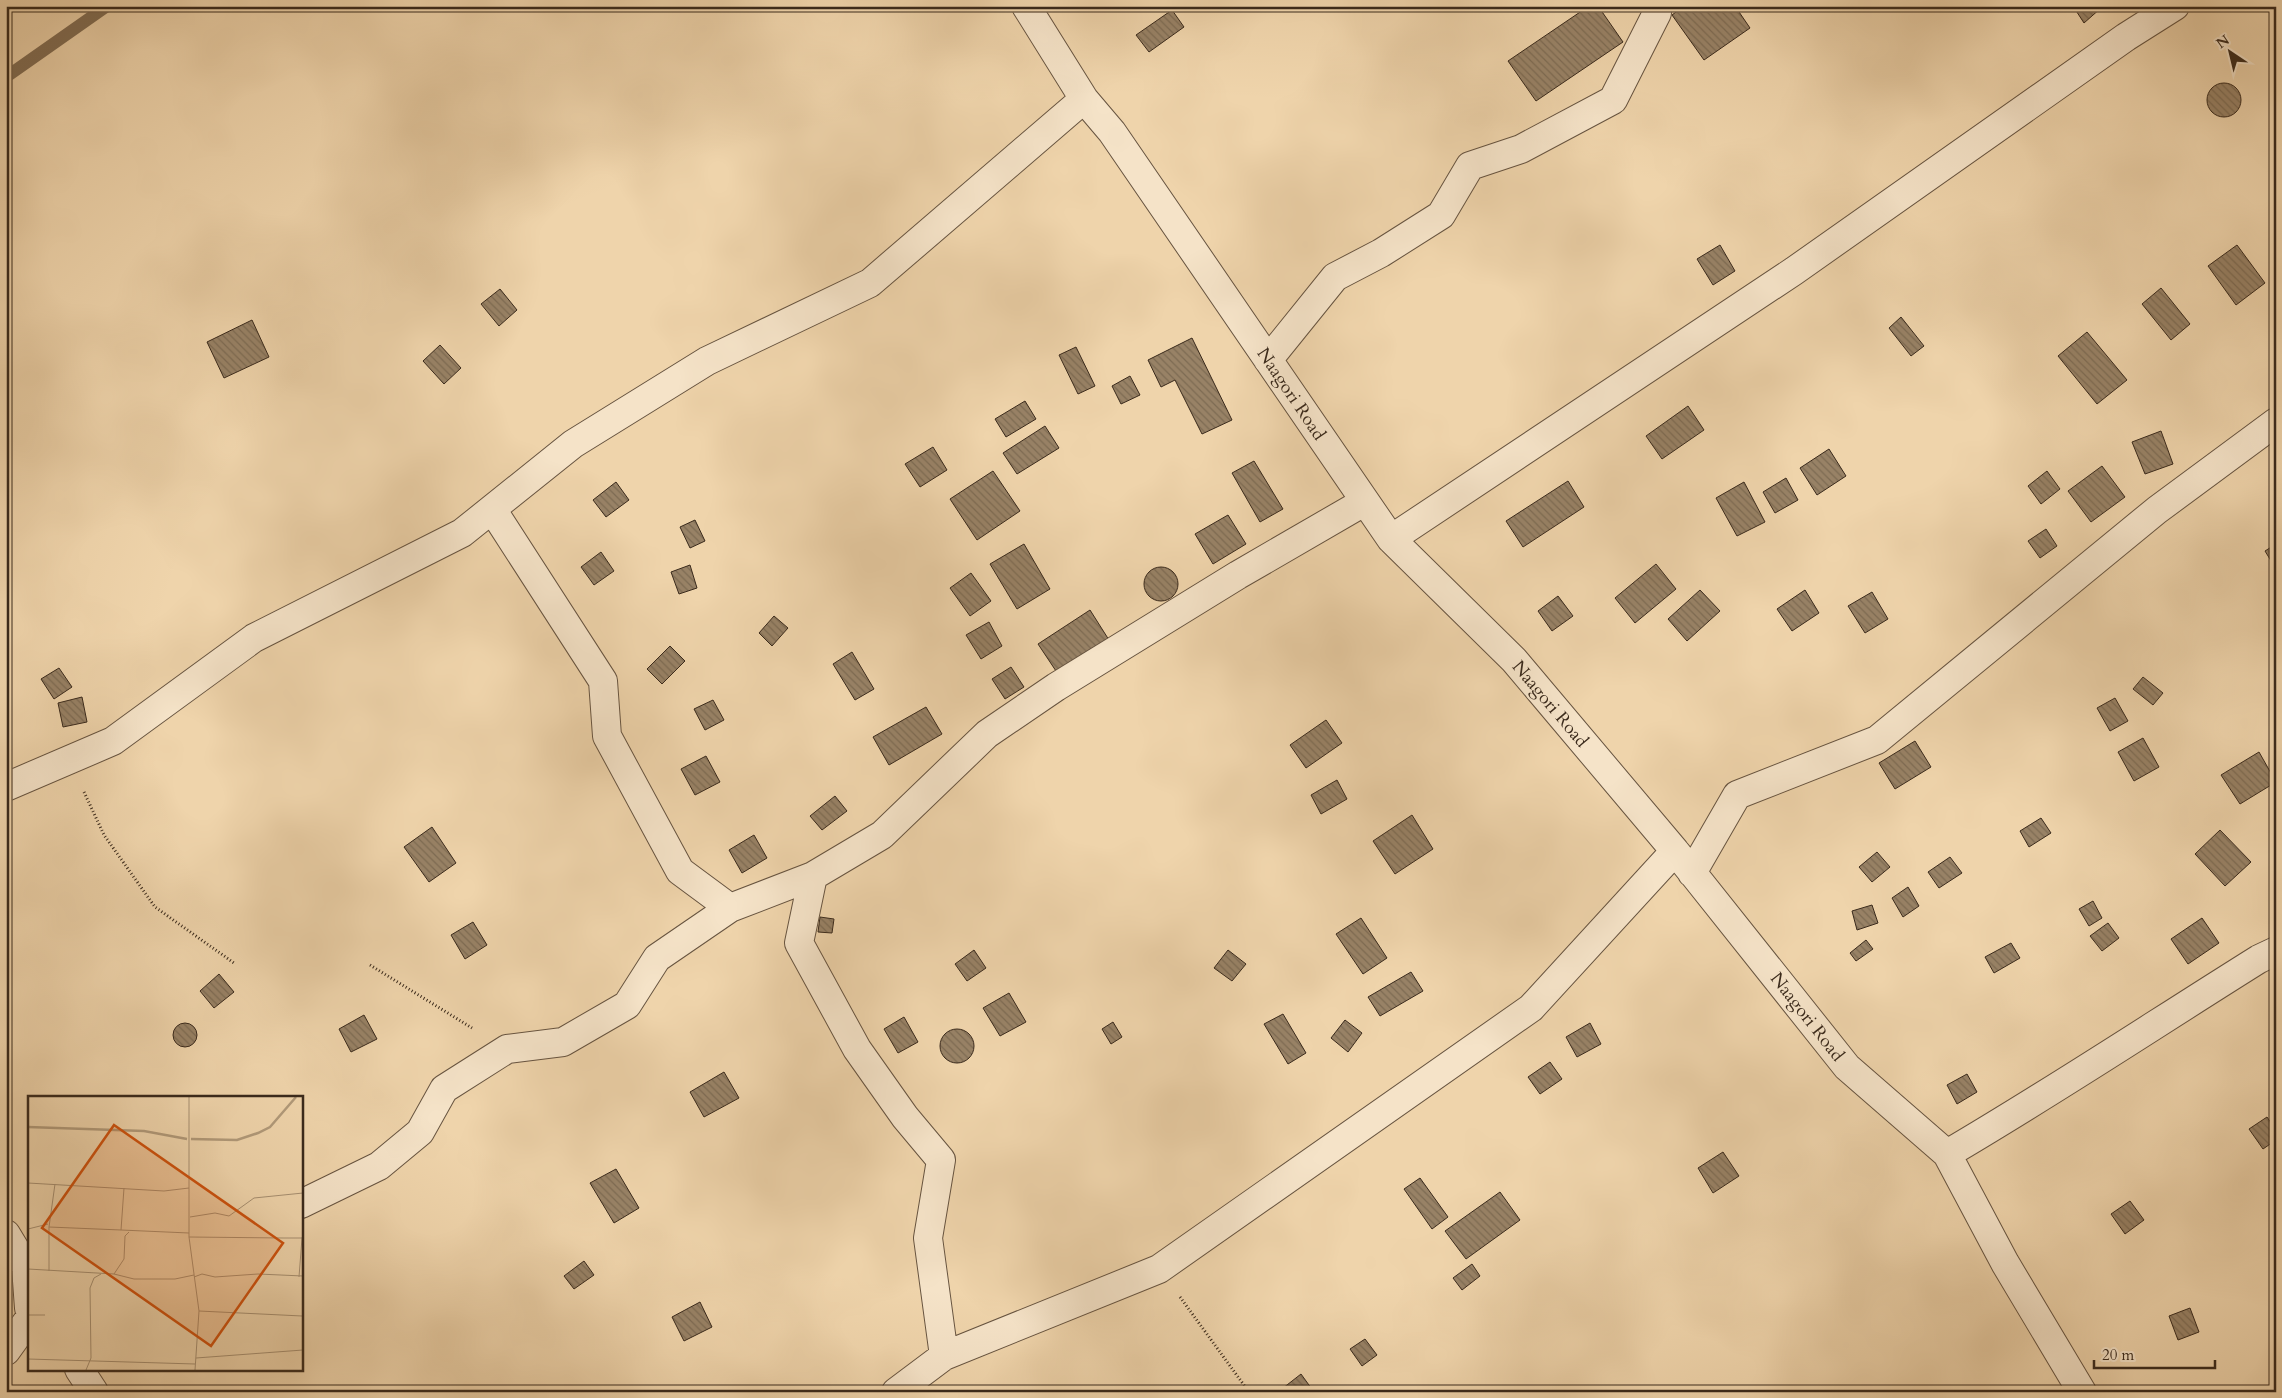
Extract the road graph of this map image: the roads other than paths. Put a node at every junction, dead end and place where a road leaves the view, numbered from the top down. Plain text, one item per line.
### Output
1 (1026, 6) edge
2 (1657, 6) edge
3 (2175, 6) edge
4 (1084, 99) junction
5 (1268, 360) junction
6 (2276, 422) edge
7 (1364, 502) junction
8 (492, 509) junction
9 (1391, 539) junction
10 (6, 788) edge
11 (1675, 852) junction
12 (1692, 873) junction
13 (813, 876) junction
14 (730, 908) junction
15 (2276, 952) edge
16 (1947, 1154) junction
17 (302, 1204) edge
18 (6, 1234) edge
19 (28, 1295) edge
20 (28, 1320) edge
21 (6, 1351) edge
22 (944, 1356) junction
23 (80, 1370) edge
24 (94, 1392) edge
25 (896, 1392) edge
26 (2082, 1392) edge

1 - 4 street, Naagori Road
2 - 5 street
3 - 9 street
4 - 5 street, Naagori Road
4 - 8 street
5 - 7 street, Naagori Road
6 - 12 street
7 - 9 street, Naagori Road
7 - 13 street
8 - 10 street
8 - 14 street
9 - 11 street, Naagori Road
11 - 12 street, Naagori Road
11 - 22 street
12 - 16 street, Naagori Road
13 - 14 street
13 - 22 street
14 - 17 street
15 - 16 street
16 - 26 street, Naagori Road
18 - 19 street
20 - 21 street
22 - 25 street
23 - 24 street

